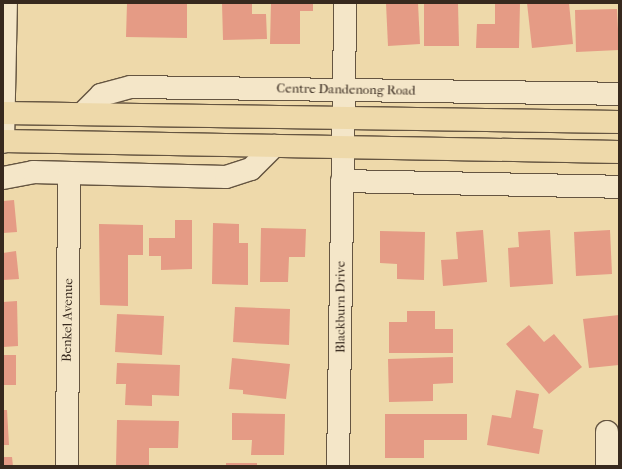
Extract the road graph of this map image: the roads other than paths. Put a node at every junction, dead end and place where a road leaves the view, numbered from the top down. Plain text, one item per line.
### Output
1 (6, 3) edge
2 (345, 3) edge
3 (4, 86) edge
4 (344, 90) junction
5 (619, 94) edge
6 (4, 113) edge
7 (82, 114) junction
8 (342, 118) junction
9 (619, 122) edge
10 (3, 142) edge
11 (274, 146) junction
12 (342, 148) junction
13 (619, 152) edge
14 (69, 174) junction
15 (3, 178) edge
16 (342, 181) junction
17 (619, 187) edge
18 (607, 432) dead end
19 (66, 466) edge
20 (338, 466) edge
21 (607, 466) edge

1 - 3 street
2 - 4 street, Blackburn Drive
3 - 6 street
4 - 5 street, Centre Dandenong Road
4 - 7 street, Centre Dandenong Road
4 - 8 street, Blackburn Drive
6 - 7 main road
6 - 10 street
7 - 8 main road
8 - 9 main road
8 - 12 street, Blackburn Drive
10 - 11 main road
11 - 12 main road
11 - 14 street
12 - 13 main road
12 - 16 street, Blackburn Drive
14 - 15 street
14 - 19 street, Benkel Avenue
16 - 17 street
16 - 20 street, Blackburn Drive
18 - 21 street

